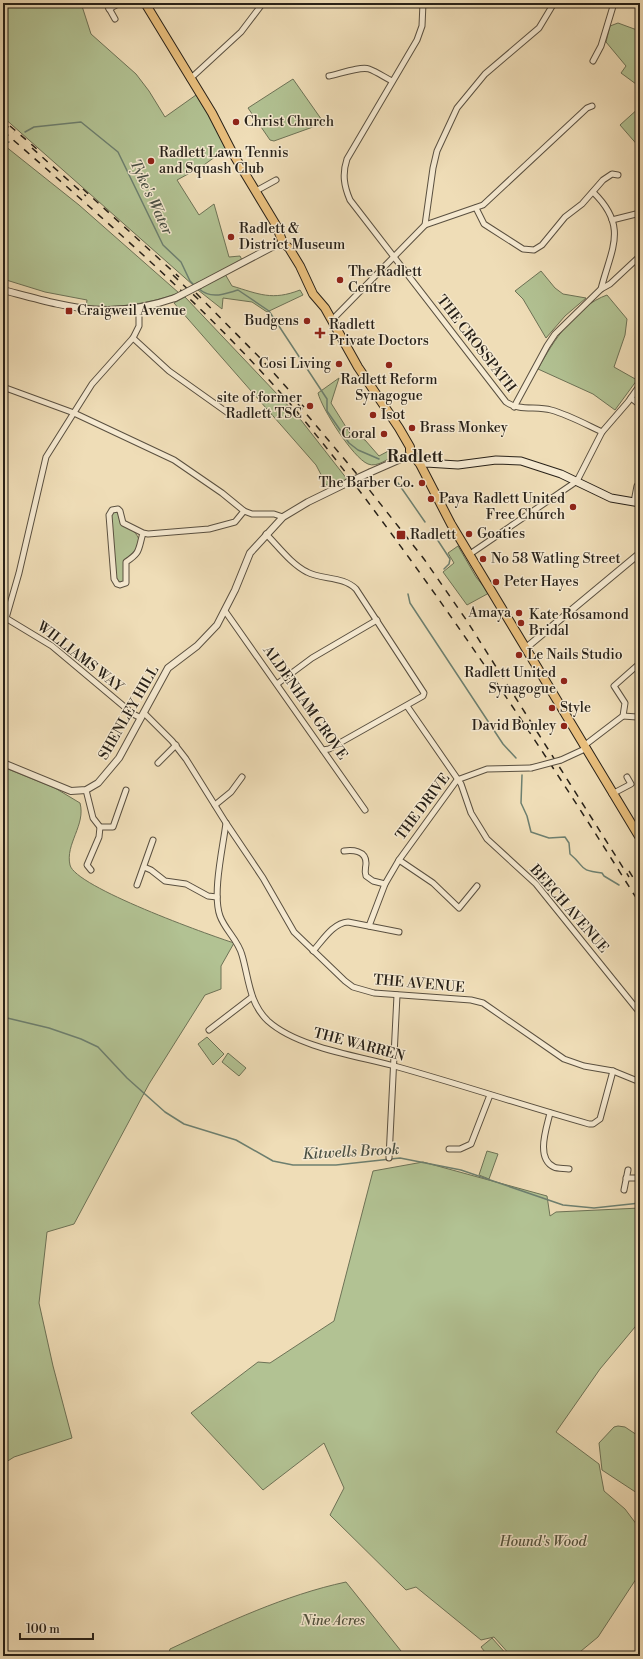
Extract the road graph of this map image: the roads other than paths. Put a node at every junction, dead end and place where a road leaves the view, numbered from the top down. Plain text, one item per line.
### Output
1 (106, 3) edge
2 (120, 3) edge
3 (145, 3) edge
4 (263, 3) edge
5 (423, 3) edge
6 (554, 3) edge
7 (614, 3) edge
8 (109, 9) junction
9 (114, 19) dead end
10 (593, 61) dead end
11 (329, 76) dead end
12 (190, 79) junction
13 (392, 82) junction
14 (592, 106) dead end
15 (618, 175) dead end
16 (276, 180) dead end
17 (256, 192) junction
18 (593, 192) junction
19 (476, 208) junction
20 (640, 213) edge
21 (612, 220) junction
22 (425, 225) junction
23 (283, 243) junction
24 (640, 256) edge
25 (393, 257) junction
26 (601, 289) junction
27 (3, 290) edge
28 (139, 308) junction
29 (332, 320) junction
30 (133, 338) junction
31 (640, 385) edge
32 (3, 387) edge
33 (631, 398) junction
34 (640, 406) edge
35 (514, 407) junction
36 (74, 413) junction
37 (228, 413) dead end
38 (602, 432) junction
39 (411, 453) junction
40 (420, 464) junction
41 (577, 481) junction
42 (640, 481) edge
43 (637, 503) edge
44 (244, 511) junction
45 (283, 517) junction
46 (143, 534) junction
47 (266, 534) junction
48 (470, 554) junction
49 (640, 554) edge
50 (225, 611) junction
51 (5, 618) edge
52 (377, 620) junction
53 (527, 647) junction
54 (640, 663) edge
55 (277, 684) junction
56 (407, 706) junction
57 (143, 716) junction
58 (624, 716) junction
59 (640, 720) edge
60 (176, 745) junction
61 (586, 747) junction
62 (323, 750) junction
63 (3, 763) edge
64 (158, 763) dead end
65 (242, 777) dead end
66 (627, 777) dead end
67 (457, 780) junction
68 (86, 790) junction
69 (126, 790) dead end
70 (612, 794) junction
71 (215, 805) junction
72 (364, 810) dead end
73 (226, 823) junction
74 (100, 827) junction
75 (640, 838) edge
76 (153, 840) dead end
77 (344, 851) dead end
78 (399, 860) junction
79 (144, 867) junction
80 (91, 870) dead end
81 (385, 884) junction
82 (137, 885) dead end
83 (478, 886) dead end
84 (217, 898) junction
85 (369, 926) junction
86 (399, 932) dead end
87 (313, 951) junction
88 (397, 995) junction
89 (252, 997) junction
90 (640, 1013) edge
91 (208, 1030) dead end
92 (392, 1066) junction
93 (613, 1071) junction
94 (640, 1082) edge
95 (490, 1095) junction
96 (550, 1113) junction
97 (449, 1149) dead end
98 (389, 1158) dead end
99 (569, 1169) dead end
100 (628, 1170) dead end
101 (626, 1178) junction
102 (640, 1178) edge
103 (624, 1190) dead end

1 - 8 street
2 - 8 street
3 - 12 main road
4 - 12 street
5 - 13 street, THE CROSSPATH
6 - 22 street
7 - 10 street
8 - 9 street
11 - 13 street
12 - 17 main road
13 - 25 street, THE CROSSPATH
14 - 19 street
15 - 18 street
16 - 17 street
17 - 23 main road
18 - 19 street
18 - 21 street
19 - 22 street
20 - 21 street
21 - 26 street
22 - 25 street
23 - 28 street, bridge
23 - 29 main road
24 - 26 street
25 - 29 street
25 - 35 street, THE CROSSPATH
26 - 35 street
27 - 28 street
28 - 30 street
29 - 39 main road
30 - 36 street
30 - 37 street
31 - 33 street
32 - 36 street
33 - 34 street
33 - 38 street
35 - 38 street, THE CROSSPATH
36 - 44 street
36 - 51 street
38 - 41 street
39 - 40 main road
39 - 45 street, SHENLEY HILL, bridge
40 - 41 main road
40 - 48 main road
41 - 43 main road
41 - 48 street
42 - 43 street
44 - 45 street
44 - 46 street
45 - 47 street, SHENLEY HILL
46 - 46 street
47 - 50 street, SHENLEY HILL
47 - 52 street
48 - 53 main road
49 - 53 street
50 - 55 street, ALDENHAM GROVE
50 - 57 street, SHENLEY HILL
51 - 57 street, WILLIAMS WAY
52 - 55 street
52 - 56 street
53 - 61 main road
54 - 58 street
55 - 62 street, ALDENHAM GROVE
56 - 62 street
56 - 67 street, BEECH AVENUE
57 - 60 street, THE AVENUE
57 - 68 street, SHENLEY HILL
58 - 59 street
58 - 61 street, THE DRIVE
60 - 64 street
60 - 71 street, THE AVENUE
61 - 67 street, THE DRIVE, bridge
61 - 70 main road
62 - 72 street, ALDENHAM GROVE
63 - 68 street
65 - 71 street
66 - 70 street
67 - 78 street, THE DRIVE
67 - 90 street, BEECH AVENUE
68 - 74 street
69 - 74 street
70 - 75 main road
71 - 73 street, THE AVENUE
73 - 84 street, THE WARREN
73 - 87 street, THE AVENUE
74 - 80 street
76 - 79 street
77 - 81 street
78 - 81 street, THE DRIVE
78 - 83 street
79 - 82 street
79 - 84 street
81 - 85 street, THE DRIVE
84 - 89 street, THE WARREN
85 - 86 street
85 - 87 street
87 - 88 street, THE AVENUE
88 - 92 street
88 - 93 street, THE AVENUE
89 - 91 street
89 - 92 street, THE WARREN
92 - 95 street, THE WARREN
92 - 98 street
93 - 94 street, THE AVENUE
93 - 96 street, THE WARREN
95 - 96 street, THE WARREN
95 - 97 street
96 - 99 street
100 - 101 street
101 - 102 street
101 - 103 street

